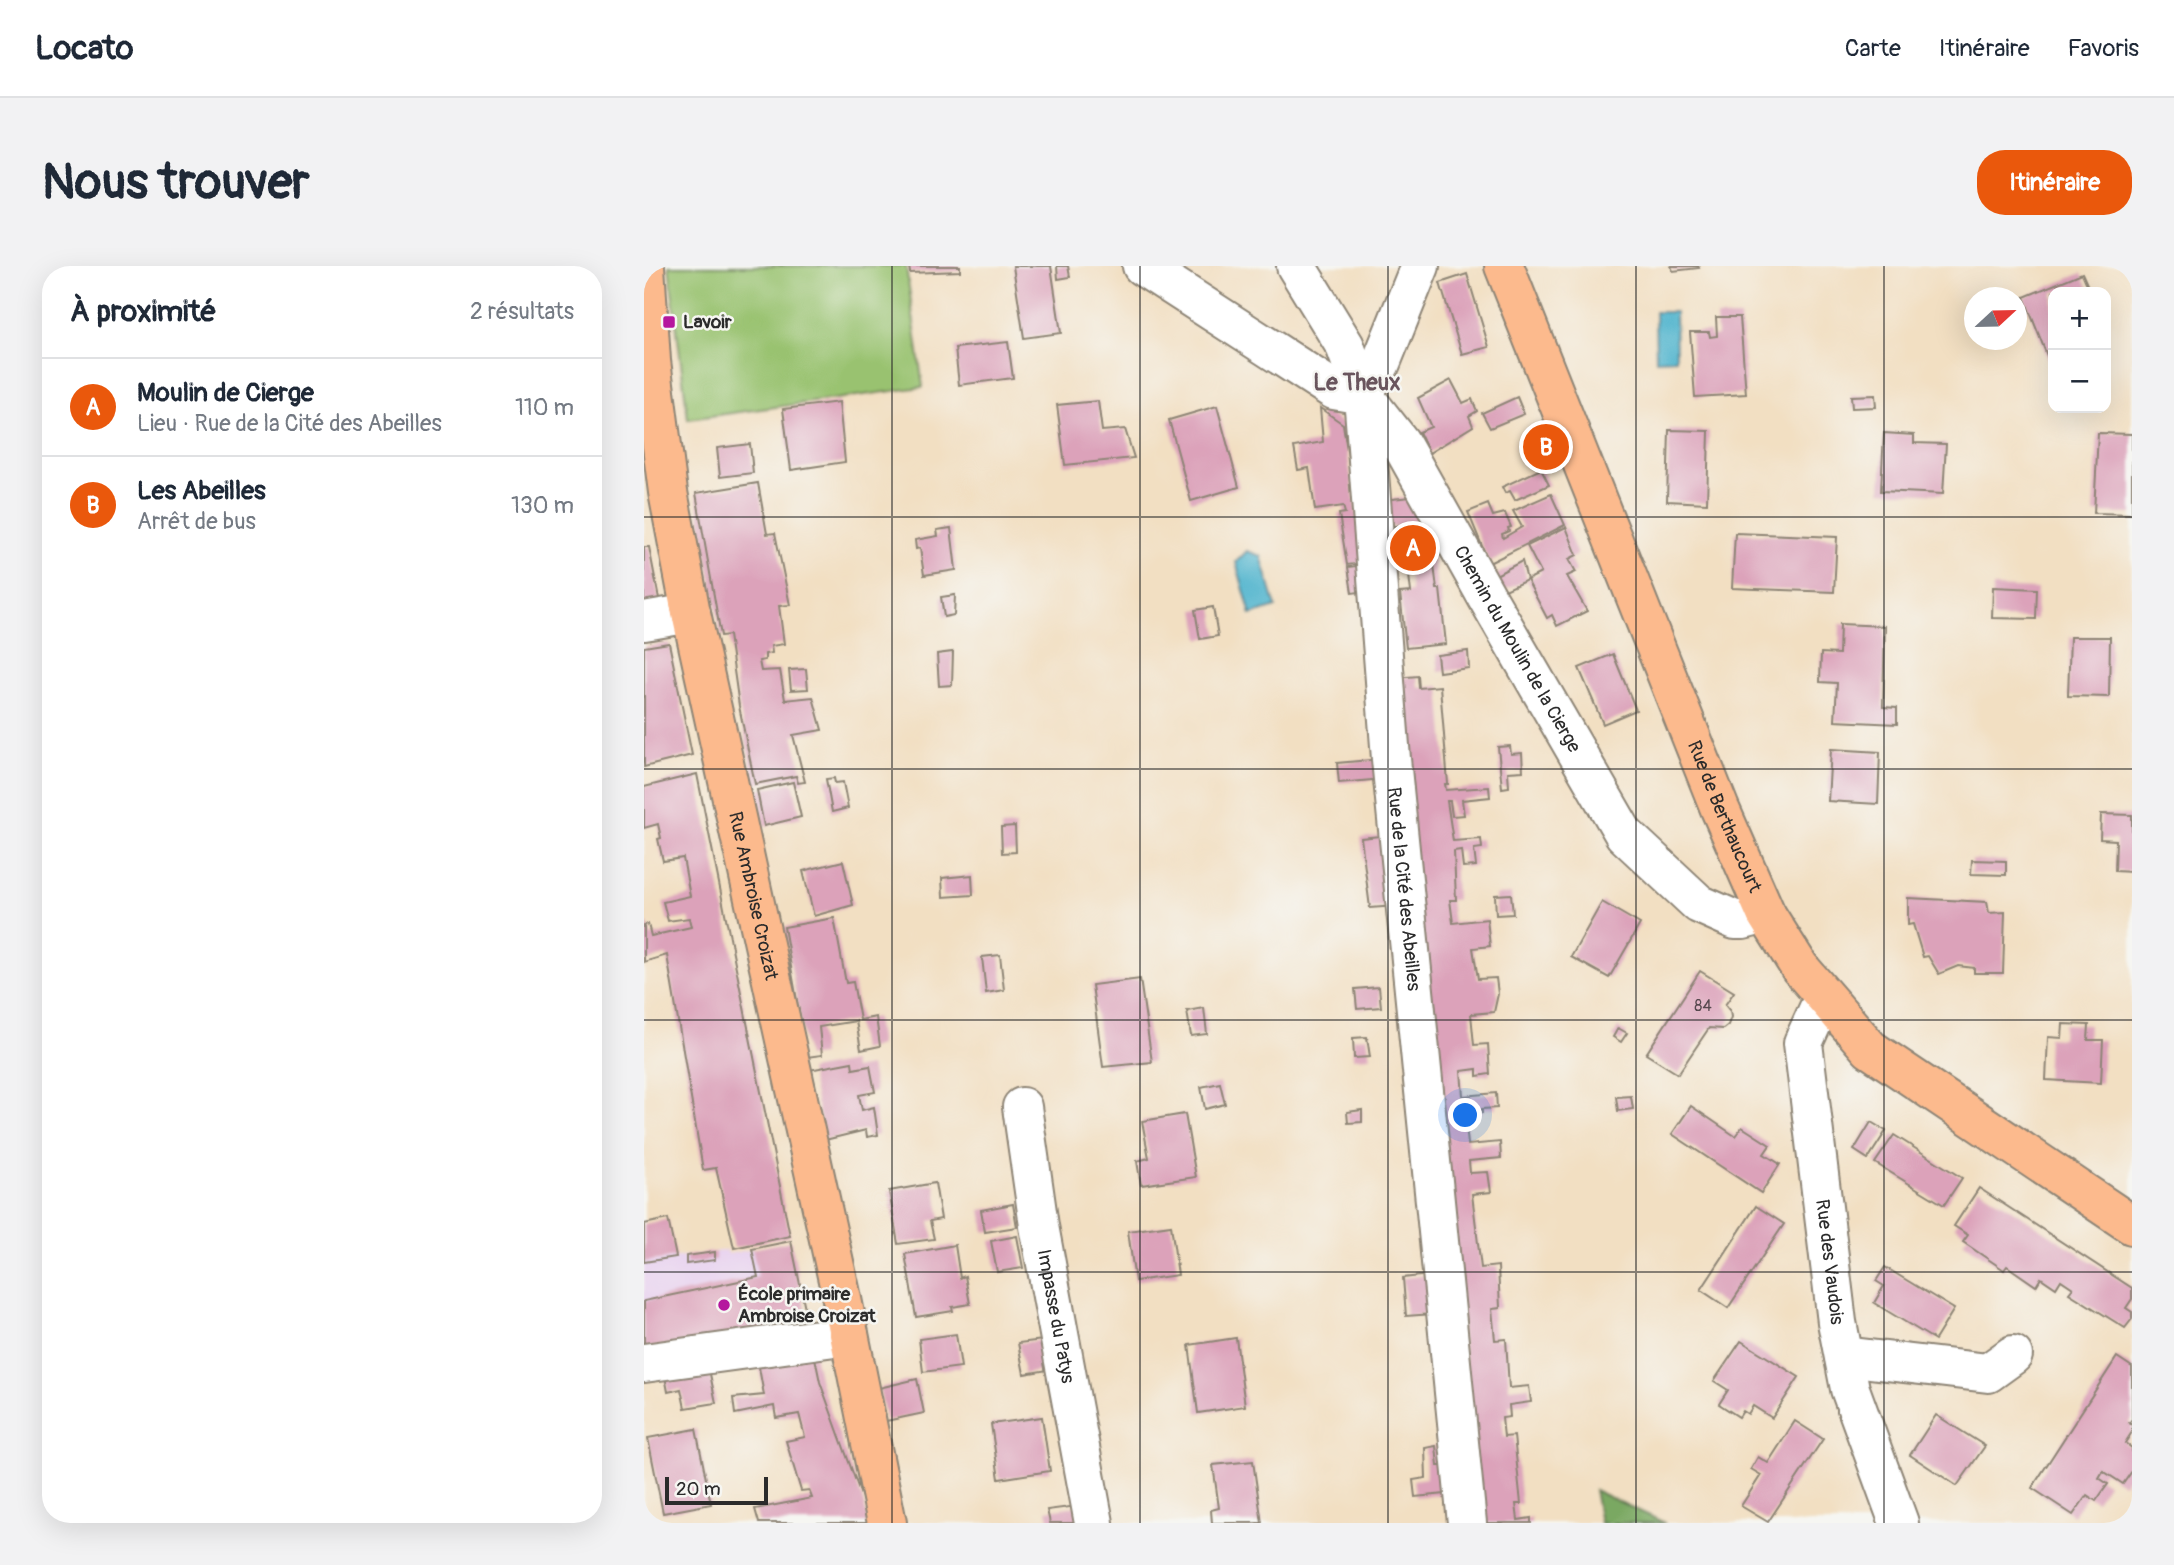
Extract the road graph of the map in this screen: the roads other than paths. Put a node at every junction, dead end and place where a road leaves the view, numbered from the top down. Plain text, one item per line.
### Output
1 (645, 266) edge
2 (1142, 266) edge
3 (1296, 266) edge
4 (1420, 266) edge
5 (1504, 266) edge
6 (1363, 395) junction
7 (656, 494) edge
8 (691, 613) junction
9 (644, 621) edge
10 (1766, 914) junction
11 (1824, 997) junction
12 (1022, 1107) dead end
13 (2132, 1225) edge
14 (849, 1335) junction
15 (1844, 1356) junction
16 (2013, 1356) dead end
17 (644, 1363) edge
18 (887, 1523) edge
19 (1094, 1523) edge
20 (1467, 1523) edge
21 (1899, 1523) edge

1 - 7 main road, Rue Ambroise Croizat
2 - 6 street
3 - 6 street
4 - 6 street
5 - 10 main road, Rue de Berthaucourt
6 - 10 street, Chemin du Moulin de la Cierge
6 - 20 street, Rue de la Cité des Abeilles
7 - 8 main road, Rue Ambroise Croizat
8 - 9 street
8 - 14 main road, Rue Ambroise Croizat
10 - 11 main road, Rue de Berthaucourt
11 - 13 main road, Rue de Berthaucourt
11 - 15 street, Rue des Vaudois
12 - 19 street, Impasse du Patys
14 - 17 street
14 - 18 main road, Rue Ambroise Croizat
15 - 16 street
15 - 21 street, Rue des Vaudois

